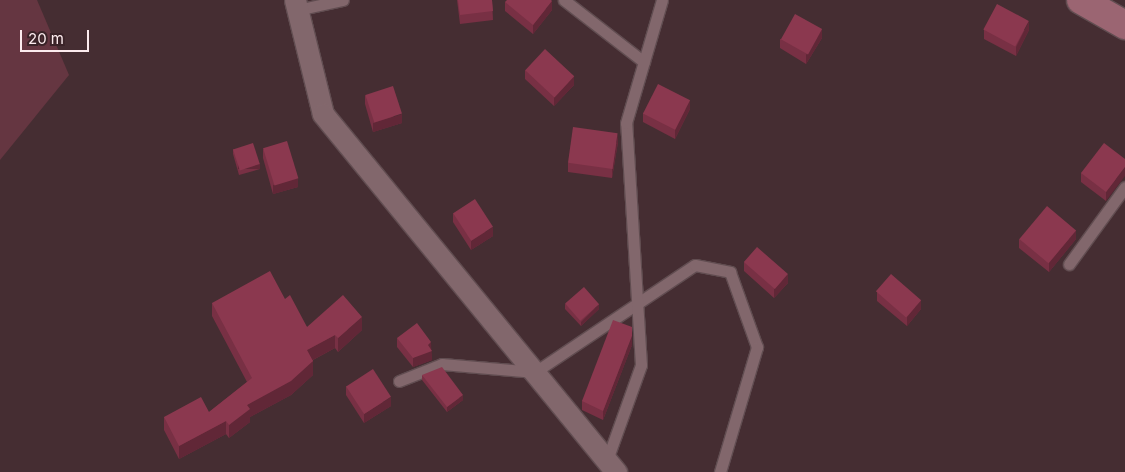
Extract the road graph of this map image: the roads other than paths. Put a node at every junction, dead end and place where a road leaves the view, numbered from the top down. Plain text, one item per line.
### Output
1 (343, 0) edge
2 (564, 0) edge
3 (662, 0) edge
4 (1082, 0) edge
5 (296, 5) edge
6 (1125, 25) edge
7 (644, 62) junction
8 (1125, 187) edge
9 (1069, 264) dead end
10 (638, 302) junction
11 (535, 372) junction
12 (399, 380) dead end
13 (612, 466) edge
14 (720, 472) edge

1 - 5 lane
2 - 7 lane
3 - 7 lane
4 - 6 main road
5 - 11 street
7 - 10 lane
8 - 9 lane
10 - 11 lane
10 - 13 lane
10 - 14 lane
11 - 12 lane
11 - 13 street

